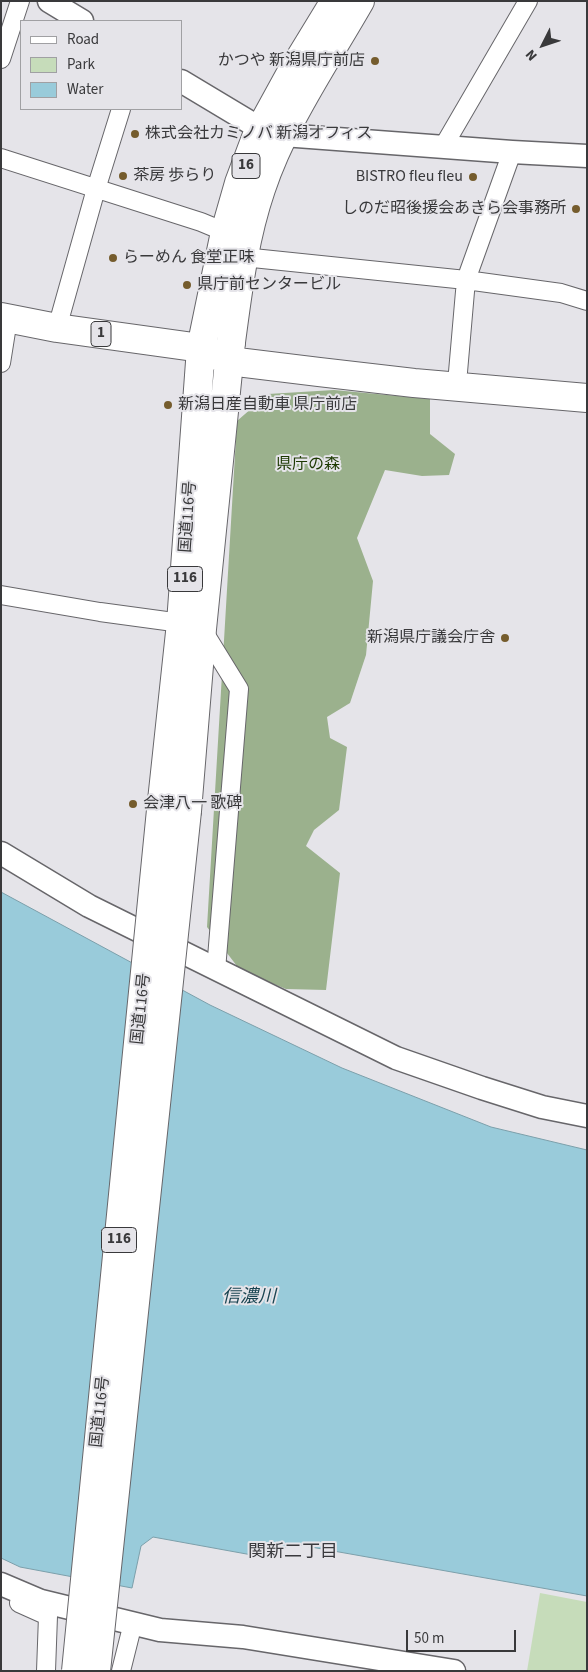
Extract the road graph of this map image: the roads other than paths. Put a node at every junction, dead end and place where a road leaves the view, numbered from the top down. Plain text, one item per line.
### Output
1 (20, 1) edge
2 (49, 1) edge
3 (335, 1) edge
4 (360, 1) edge
5 (528, 1) edge
6 (80, 20) edge
7 (1, 59) edge
8 (182, 82) edge
9 (121, 110) edge
10 (272, 132) junction
11 (442, 147) junction
12 (512, 152) junction
13 (587, 156) edge
14 (1, 158) edge
15 (96, 189) junction
16 (225, 232) junction
17 (243, 257) junction
18 (466, 280) junction
19 (587, 301) edge
20 (5, 318) edge
21 (57, 328) junction
22 (201, 348) junction
23 (230, 351) junction
24 (1, 363) edge
25 (458, 372) junction
26 (587, 380) edge
27 (587, 398) edge
28 (1, 595) edge
29 (192, 626) junction
30 (174, 811) junction
31 (1, 852) edge
32 (216, 970) junction
33 (587, 1116) edge
34 (1, 1584) edge
35 (1, 1595) edge
36 (130, 1635) dead end
37 (46, 1671) edge
38 (76, 1671) edge
39 (96, 1671) edge
40 (121, 1671) edge
41 (454, 1671) edge

1 - 7 street
2 - 6 street
3 - 10 main road, 16
4 - 10 main road, 16
5 - 11 street
8 - 10 street
9 - 15 street
10 - 11 street
10 - 16 main road, 16
10 - 17 main road, 16
11 - 12 street
12 - 13 street
12 - 18 street
14 - 15 street
15 - 16 street
15 - 21 street
16 - 22 main road, 16
17 - 18 street
17 - 23 main road, 16
18 - 19 street
18 - 25 street
20 - 21 main road, 1
20 - 24 street
21 - 22 main road, 1
22 - 23 main road
22 - 29 main road, 国道116号 / 116
23 - 25 main road
23 - 27 main road
23 - 29 main road, 国道116号 / 116
25 - 26 main road
28 - 29 street
29 - 30 main road, 国道116号 / 116
29 - 32 street
30 - 38 main road, 国道116号 / 116, bridge
30 - 39 main road, 国道116号 / 116, bridge
31 - 32 street
32 - 33 street
34 - 41 street
35 - 37 street
36 - 40 street

